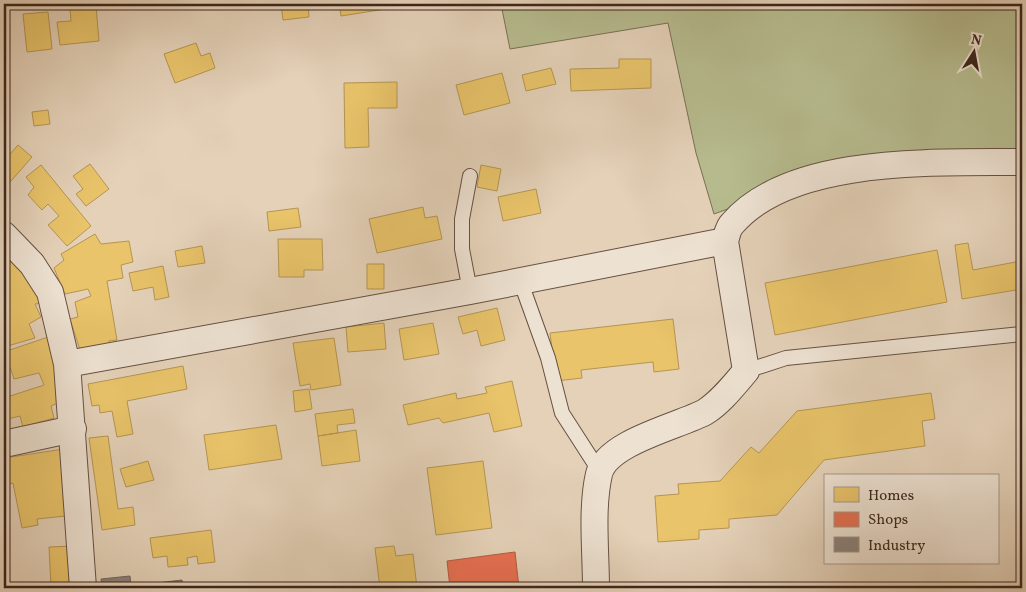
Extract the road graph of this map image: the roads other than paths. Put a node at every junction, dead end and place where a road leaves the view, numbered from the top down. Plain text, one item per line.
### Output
1 (1022, 162) edge
2 (470, 176) dead end
3 (4, 235) edge
4 (725, 241) junction
5 (520, 280) junction
6 (470, 290) junction
7 (1022, 334) edge
8 (67, 364) junction
9 (746, 371) junction
10 (73, 429) junction
11 (4, 444) edge
12 (600, 472) junction
13 (83, 588) edge
14 (596, 588) edge

1 - 4 street
2 - 6 lane
3 - 8 street
4 - 5 street
4 - 9 street
5 - 6 street
5 - 12 lane
6 - 8 street
7 - 9 lane
8 - 10 street
9 - 12 street
10 - 11 street
10 - 13 street
12 - 14 street

